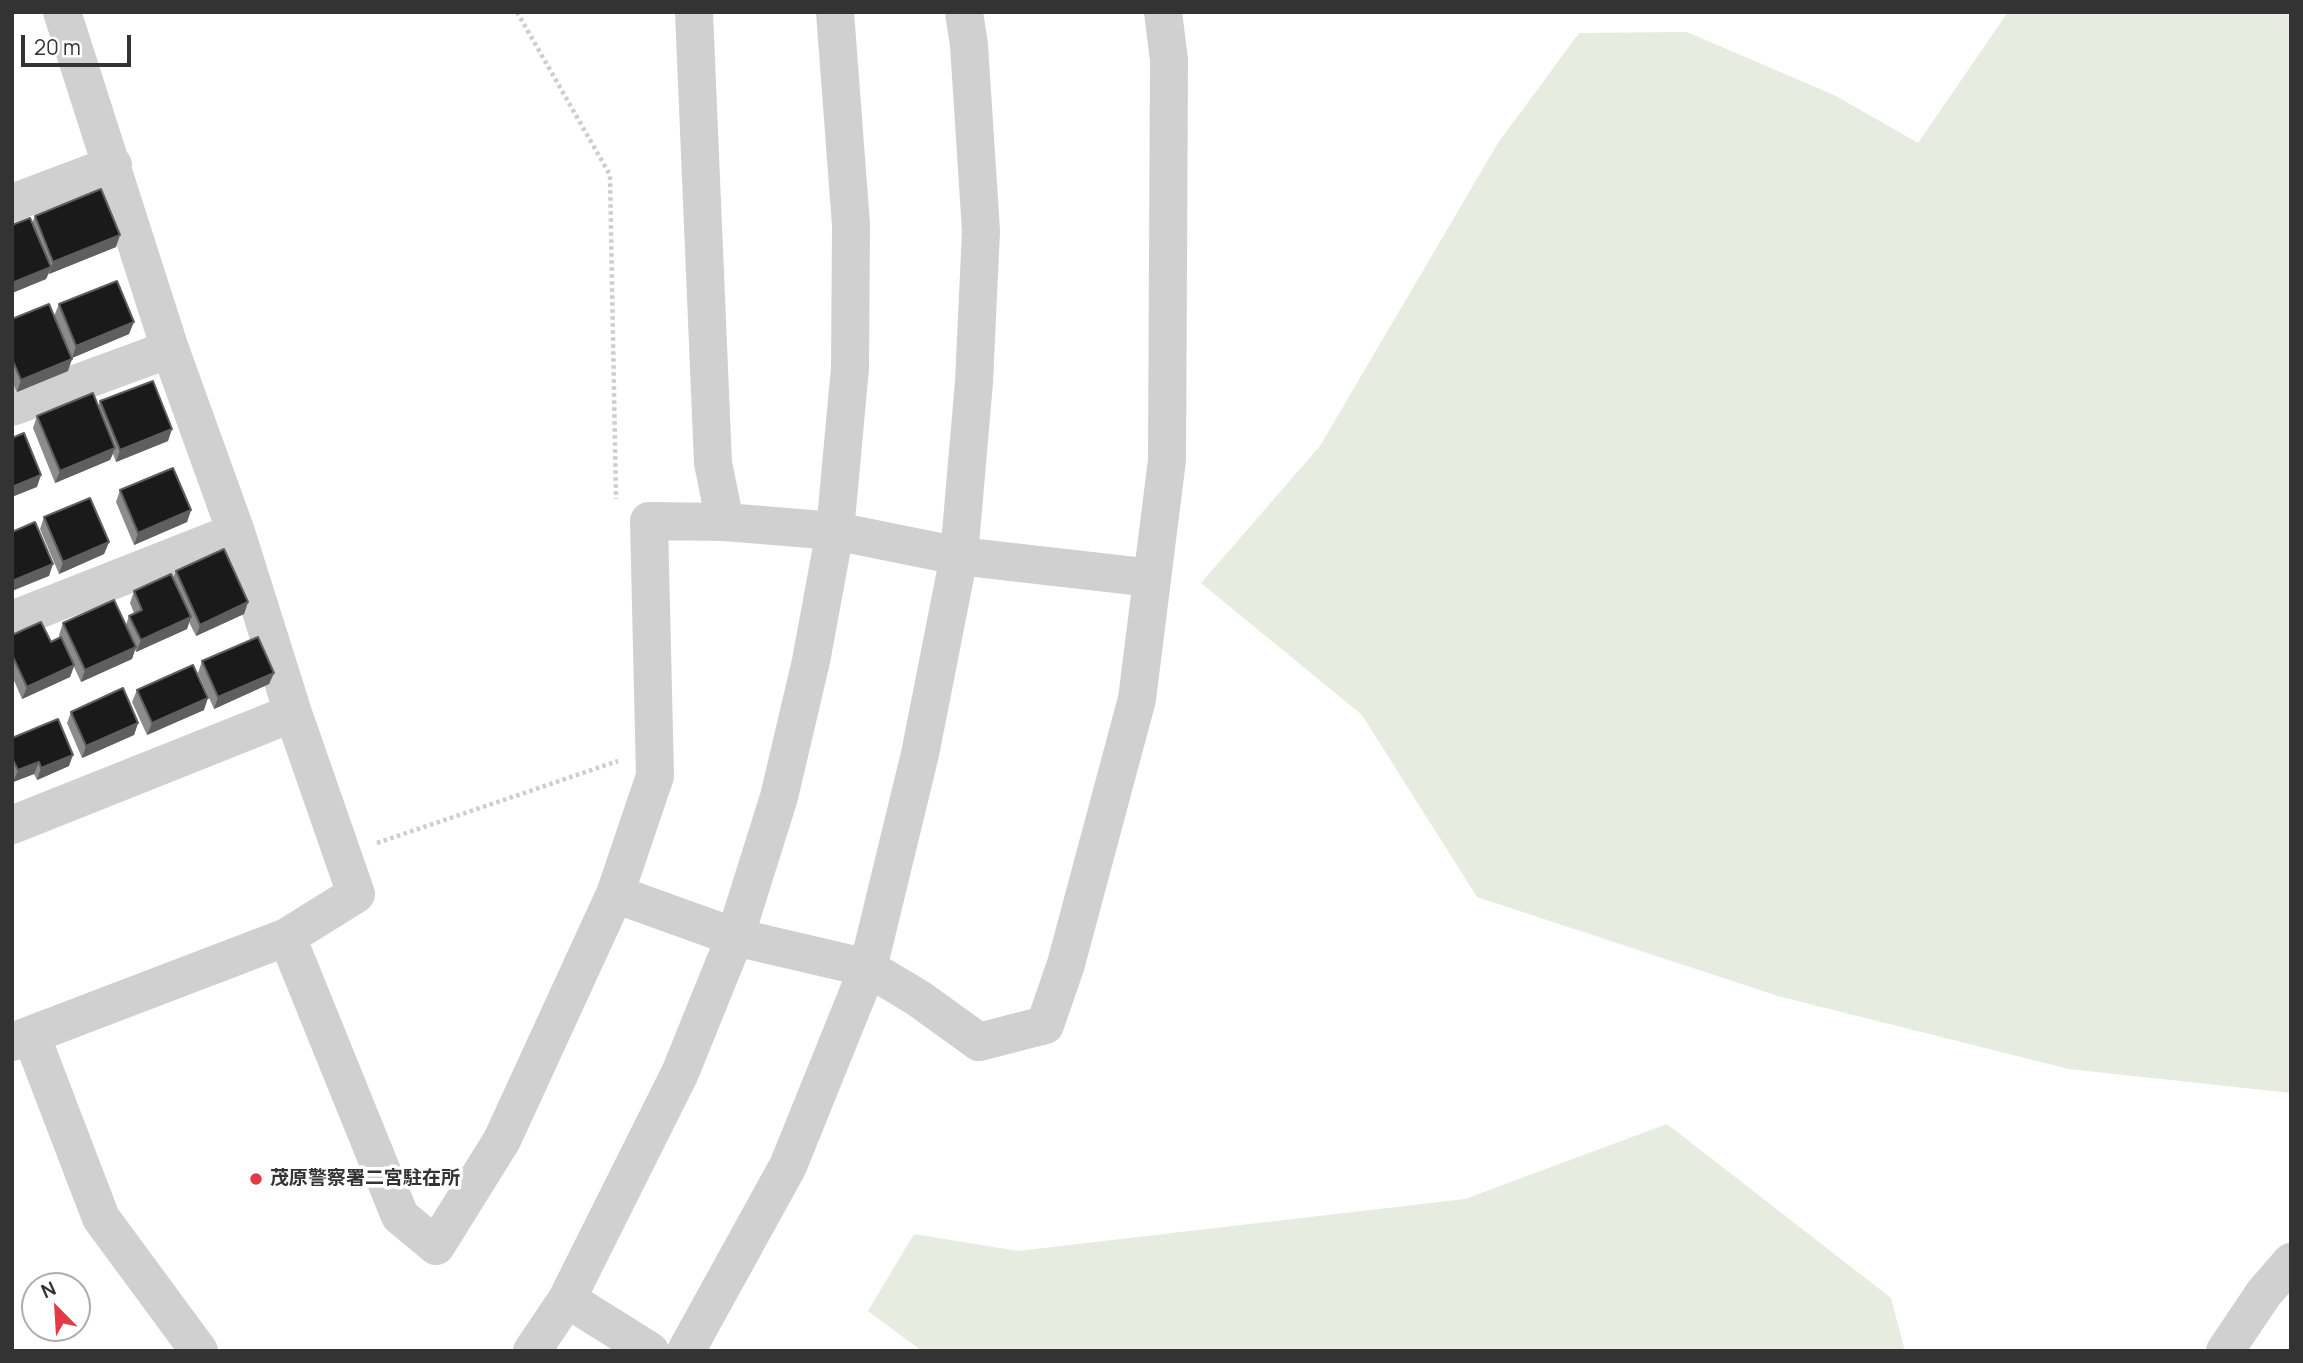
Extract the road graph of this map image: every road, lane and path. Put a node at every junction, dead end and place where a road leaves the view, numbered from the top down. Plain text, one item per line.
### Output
1 (62, 12) edge
2 (517, 12) edge
3 (694, 12) edge
4 (835, 12) edge
5 (964, 12) edge
6 (1163, 12) edge
7 (113, 165) junction
8 (12, 203) edge
9 (170, 349) junction
10 (12, 407) edge
11 (616, 509) dead end
12 (725, 522) junction
13 (835, 531) junction
14 (236, 532) junction
15 (959, 556) junction
16 (1152, 578) junction
17 (12, 620) edge
18 (293, 713) junction
19 (621, 760) dead end
20 (12, 825) edge
21 (372, 830) dead end
22 (615, 894) junction
23 (287, 937) junction
24 (735, 937) junction
25 (868, 968) junction
26 (22, 1039) edge
27 (2291, 1262) edge
28 (567, 1299) junction
29 (199, 1351) edge
30 (532, 1351) edge
31 (650, 1351) edge
32 (686, 1351) edge
33 (2225, 1351) edge

1 - 7 street
2 - 11 path
3 - 12 street
4 - 13 street
5 - 15 street
6 - 16 street
7 - 8 street
7 - 9 street
9 - 10 street
9 - 14 street
12 - 13 street
12 - 22 street
13 - 15 street
13 - 24 street
14 - 17 street
14 - 18 street
15 - 16 street
15 - 25 street
16 - 25 street
18 - 20 street
18 - 23 street
19 - 21 path
22 - 23 street
22 - 24 street
23 - 26 street
24 - 25 street
24 - 28 street
25 - 32 street
26 - 29 street
27 - 33 street
28 - 30 street
28 - 31 street

